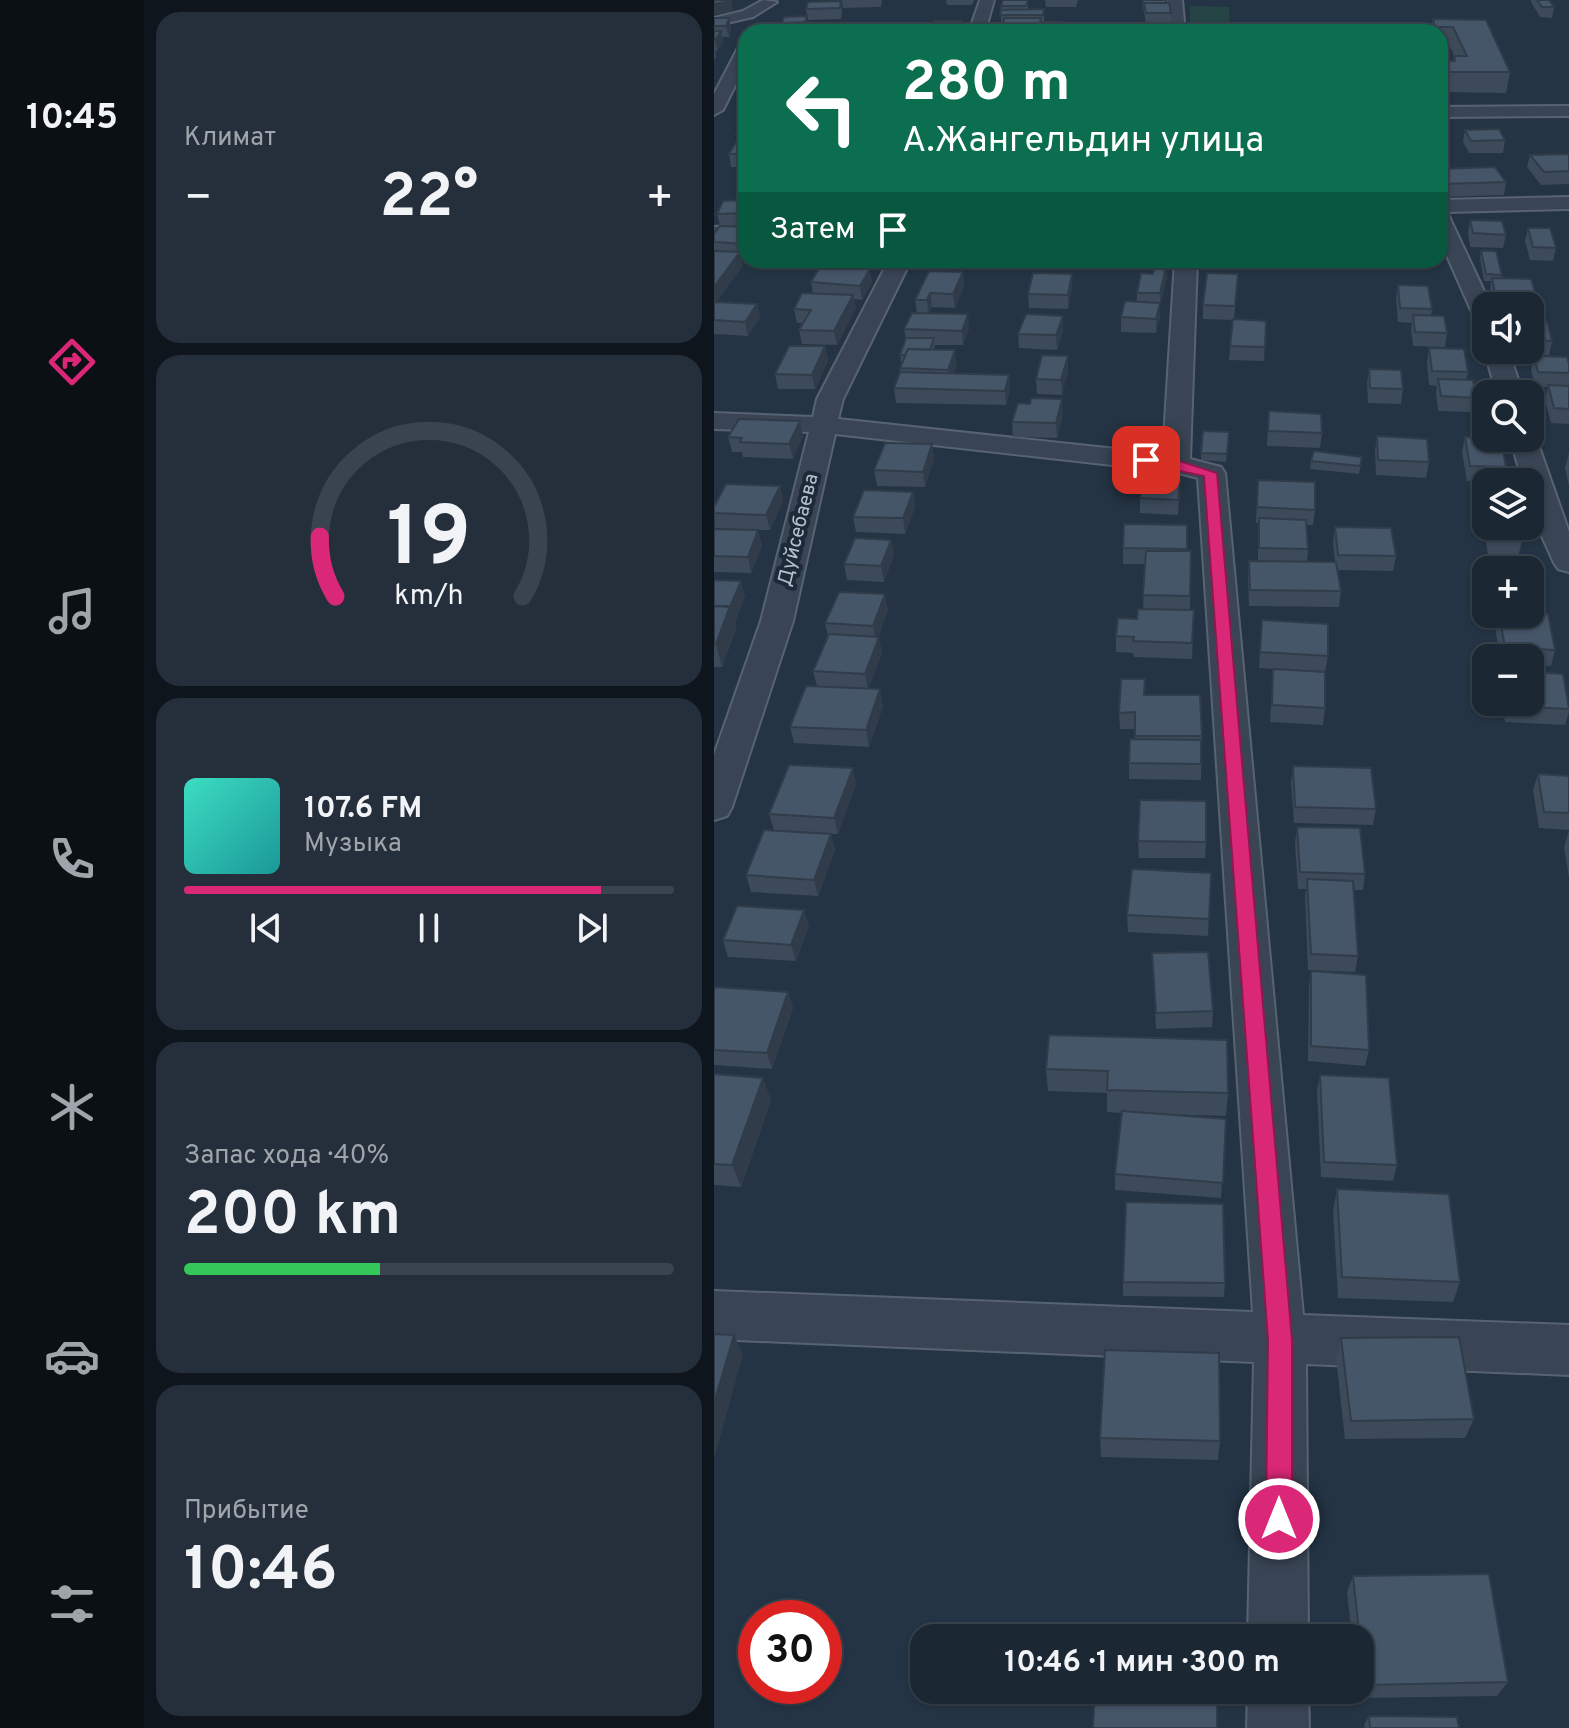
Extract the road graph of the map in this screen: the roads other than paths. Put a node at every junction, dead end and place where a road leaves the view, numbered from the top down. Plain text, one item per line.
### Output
1 (987, 0) edge
2 (1175, 0) edge
3 (770, 1) edge
4 (714, 22) edge
5 (759, 24) edge
6 (980, 24) edge
7 (1176, 24) edge
8 (738, 68) edge
9 (1569, 111) edge
10 (1448, 112) edge
11 (718, 119) edge
12 (1569, 203) edge
13 (1448, 206) edge
14 (738, 232) edge
15 (714, 233) edge
16 (1448, 234) edge
17 (896, 268) edge
18 (1186, 268) edge
19 (1473, 292) edge
20 (714, 421) edge
21 (824, 425) junction
22 (1527, 452) edge
23 (1176, 464) junction
24 (1569, 563) edge
25 (714, 807) edge
26 (714, 1315) edge
27 (1280, 1340) junction
28 (1569, 1350) edge
29 (1278, 1624) edge
30 (1278, 1704) edge
31 (1278, 1728) edge

1 - 6 street
2 - 7 street
3 - 4 street
3 - 5 street
8 - 11 street
9 - 10 street
12 - 13 street
14 - 15 street
16 - 19 street
17 - 21 street, Дуйсебаева
18 - 23 street
20 - 21 street
21 - 23 street
21 - 25 street, Дуйсебаева
22 - 24 street
23 - 27 street
26 - 27 street
27 - 28 street
27 - 29 street
30 - 31 street

